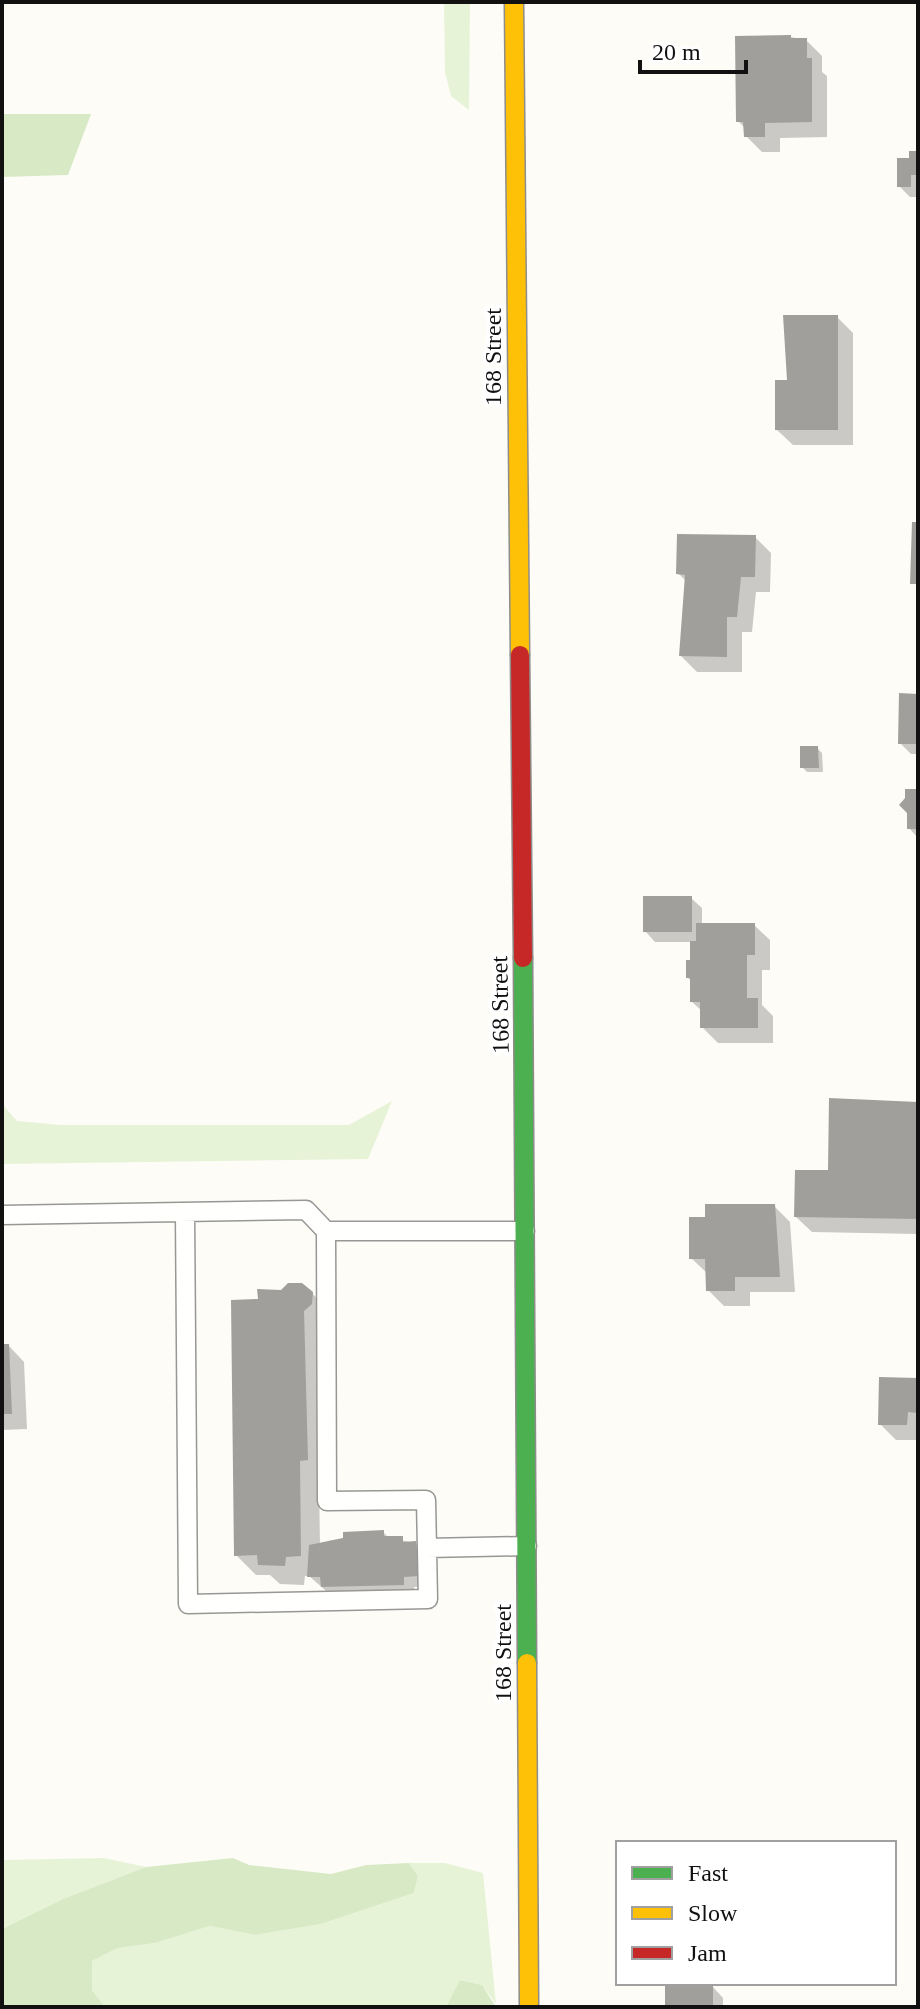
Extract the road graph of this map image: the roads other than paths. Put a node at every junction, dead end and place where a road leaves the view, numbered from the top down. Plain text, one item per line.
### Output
1 (514, 2) edge
2 (185, 1212) junction
3 (2, 1215) edge
4 (326, 1231) junction
5 (525, 1231) junction
6 (527, 1546) junction
7 (427, 1548) junction
8 (529, 2007) edge

1 - 5 main road, 168 Street
2 - 3 lane
2 - 4 lane
2 - 7 lane
4 - 5 lane
4 - 7 lane
5 - 6 main road, 168 Street
6 - 7 lane
6 - 8 main road, 168 Street

